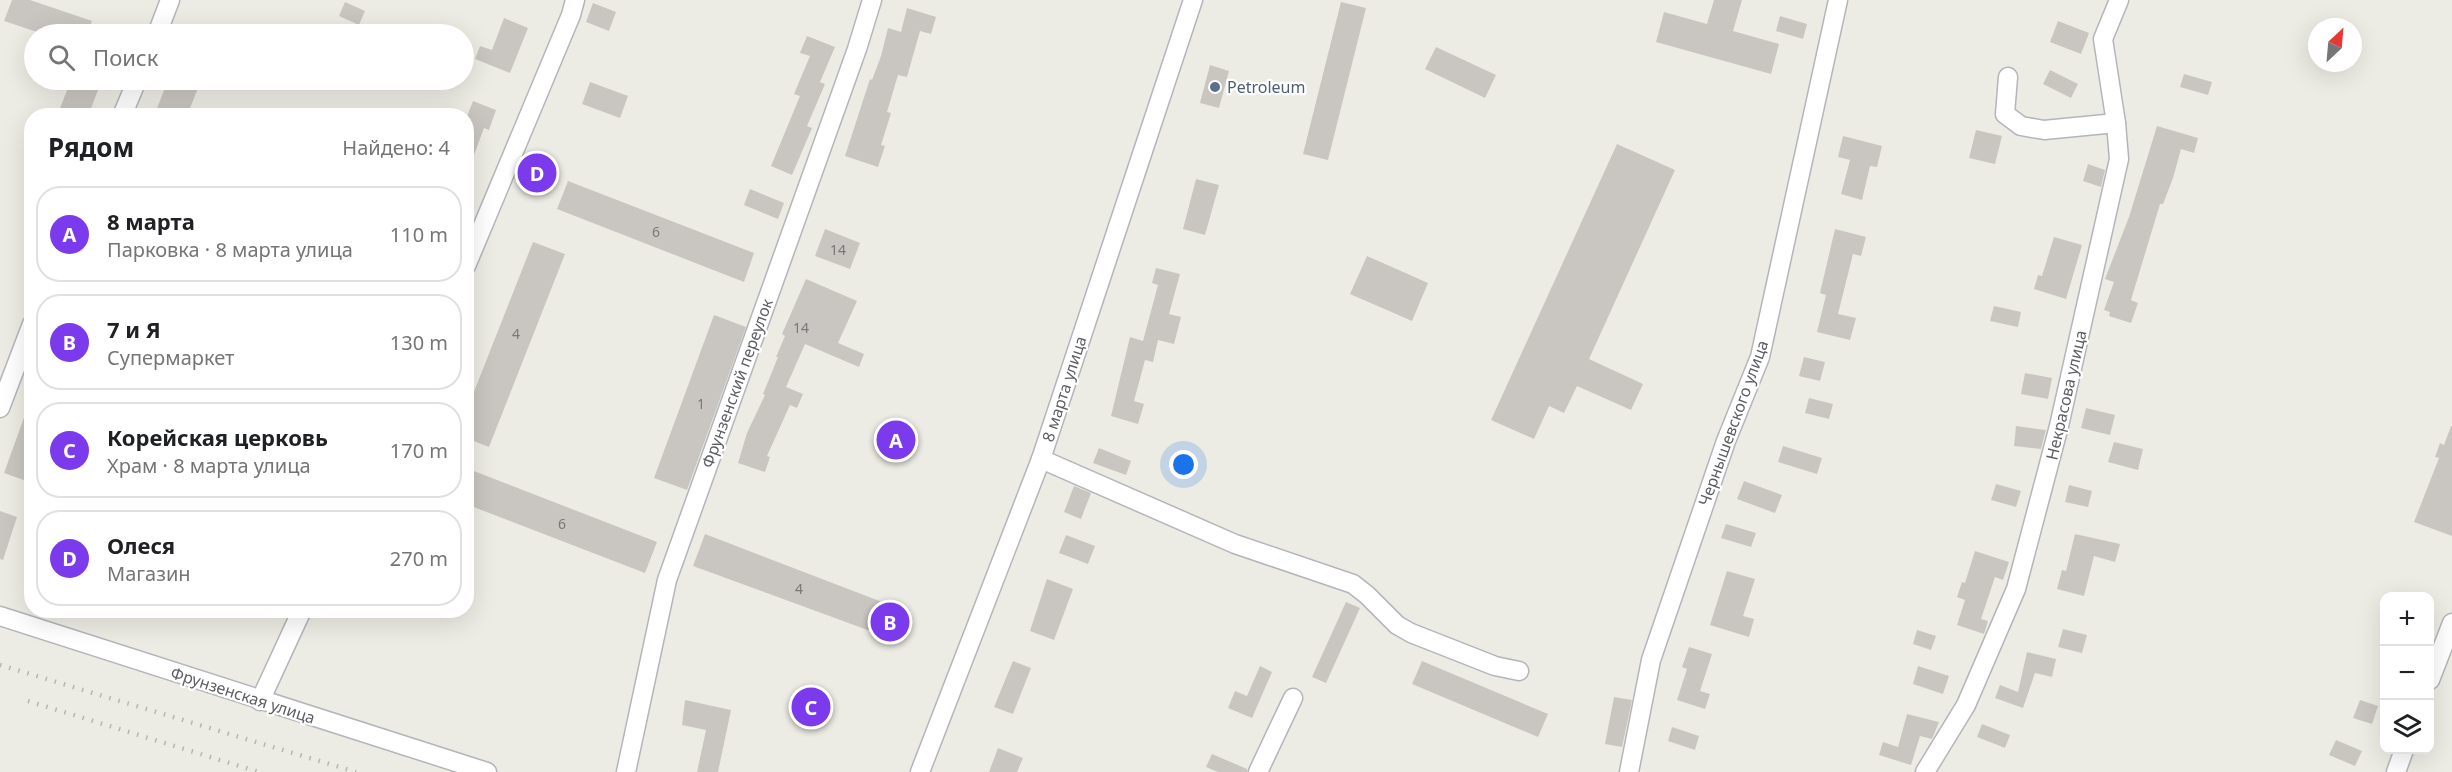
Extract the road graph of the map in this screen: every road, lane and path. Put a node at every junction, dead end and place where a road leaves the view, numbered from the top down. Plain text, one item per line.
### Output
1 (170, 0) edge
2 (575, 0) edge
3 (872, 0) edge
4 (1193, 0) edge
5 (1838, 0) edge
6 (2119, 0) edge
7 (161, 24) edge
8 (2008, 77) dead end
9 (133, 90) edge
10 (125, 108) edge
11 (2116, 123) junction
12 (474, 247) edge
13 (24, 345) edge
14 (0, 408) edge
15 (1041, 459) junction
16 (0, 616) edge
17 (298, 618) edge
18 (2452, 623) edge
19 (2434, 670) edge
20 (1519, 671) dead end
21 (1293, 698) dead end
22 (260, 701) junction
23 (2403, 754) edge
24 (487, 772) edge
25 (626, 772) edge
26 (920, 772) edge
27 (1258, 772) edge
28 (1629, 772) edge
29 (1925, 772) edge
30 (2396, 772) edge

1 - 7 street
2 - 12 street
3 - 25 street, Фрунзенский переулок
4 - 15 street, 8 марта улица
5 - 28 street, Чернышевского улица
6 - 11 street, Некрасова улица
8 - 11 street
9 - 10 street
11 - 29 street, Некрасова улица
13 - 14 street
15 - 20 street
15 - 26 street, 8 марта улица
16 - 22 street, Фрунзенская улица
17 - 22 street
18 - 19 street
21 - 27 street
22 - 24 street, Фрунзенская улица
23 - 30 street

